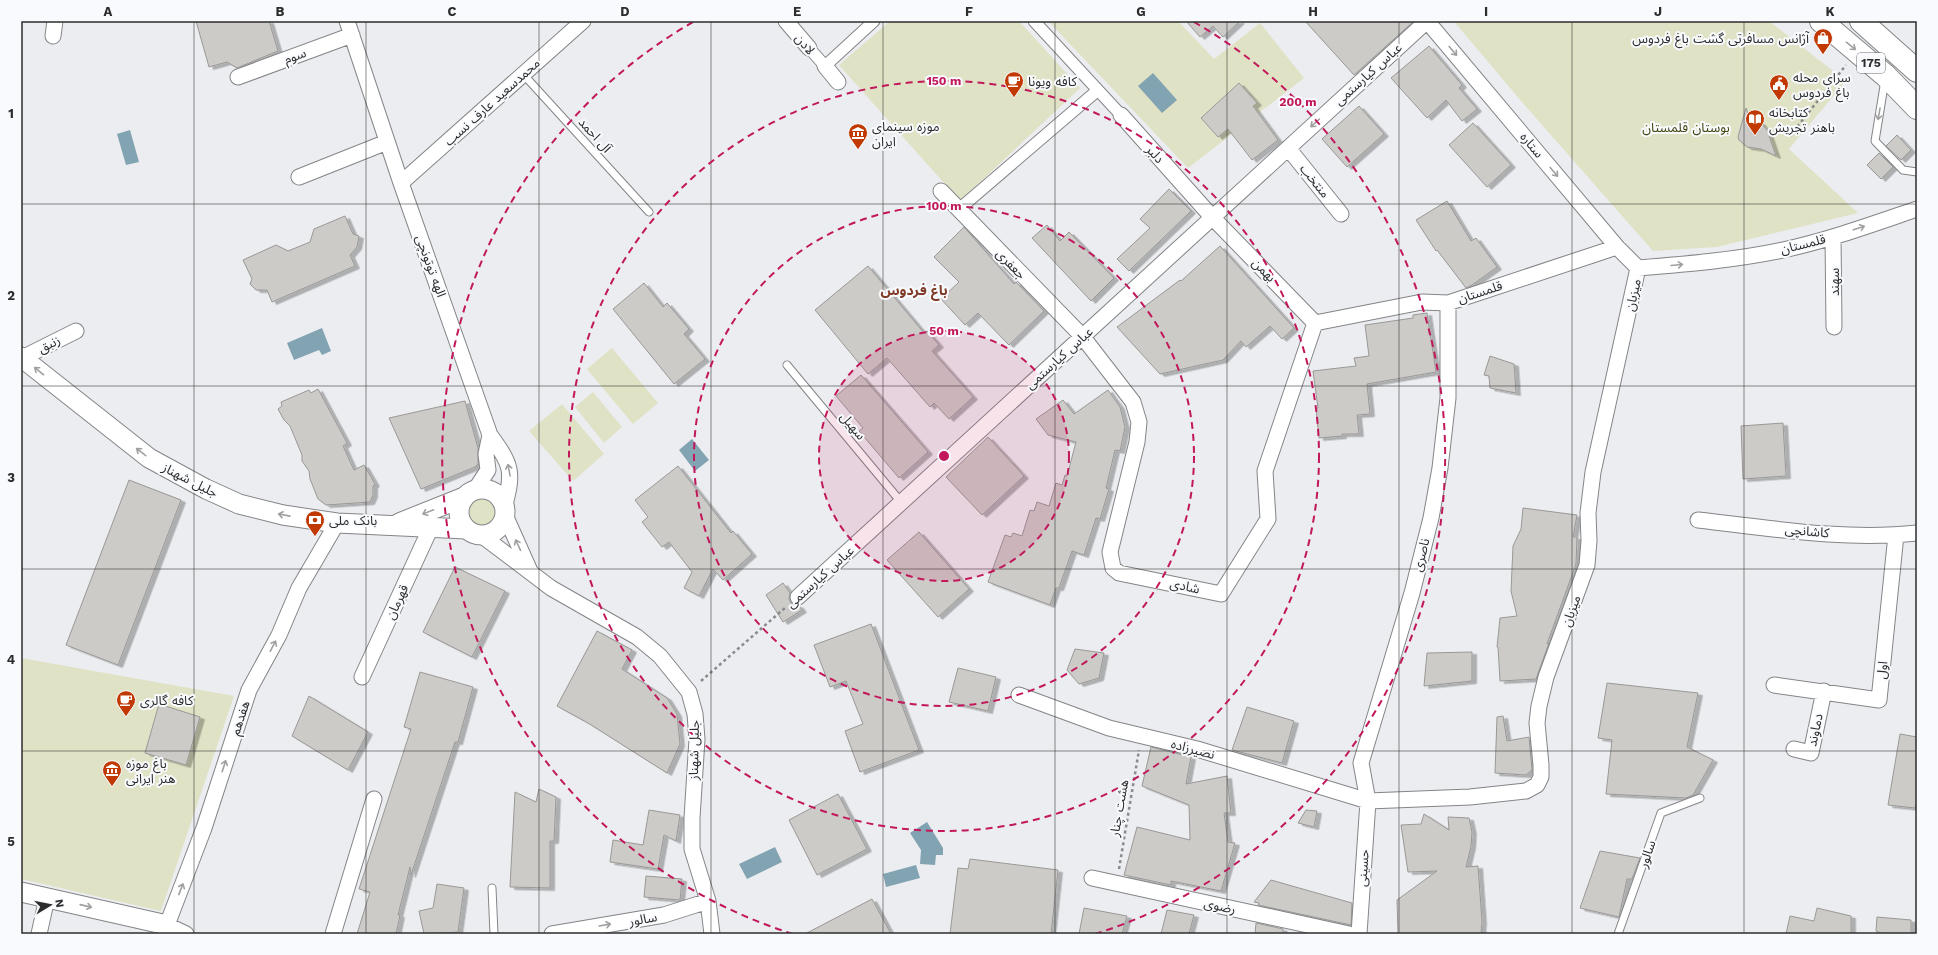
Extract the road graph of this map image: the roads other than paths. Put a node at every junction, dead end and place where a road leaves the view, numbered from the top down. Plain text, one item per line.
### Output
1 (55, 21) edge
2 (583, 21) edge
3 (786, 21) edge
4 (874, 21) edge
5 (1034, 21) edge
6 (1427, 21) edge
7 (1821, 21) edge
8 (1861, 21) edge
9 (349, 28) edge
10 (52, 36) dead end
11 (809, 48) joint
12 (825, 66) junction
13 (1917, 71) edge
14 (523, 74) junction
15 (1886, 76) junction
16 (238, 77) dead end
17 (838, 82) dead end
18 (1098, 90) junction
19 (1917, 108) edge
20 (1121, 116) joint
21 (387, 142) junction
22 (1288, 148) junction
23 (1917, 172) edge
24 (299, 177) dead end
25 (401, 183) junction
26 (940, 191) dead end
27 (1917, 209) edge
28 (958, 210) junction
29 (649, 212) dead end
30 (1341, 214) dead end
31 (1212, 217) junction
32 (1833, 237) junction
33 (1617, 246) junction
34 (1638, 268) junction
35 (1448, 303) junction
36 (1315, 323) junction
37 (1834, 327) dead end
38 (76, 331) dead end
39 (1082, 336) junction
40 (21, 358) edge
41 (786, 365) dead end
42 (490, 435) junction
43 (470, 494) junction
44 (901, 502) junction
45 (504, 512) junction
46 (1698, 520) dead end
47 (337, 523) junction
48 (392, 526) junction
49 (431, 528) junction
50 (474, 532) junction
51 (1917, 533) edge
52 (1896, 536) junction
53 (532, 574) junction
54 (798, 597) road end
55 (362, 677) dead end
56 (1774, 685) dead end
57 (1824, 691) junction
58 (1019, 695) dead end
59 (1794, 749) dead end
60 (1700, 798) dead end
61 (374, 799) dead end
62 (1368, 801) junction
63 (1092, 878) dead end
64 (492, 888) dead end
65 (21, 892) edge
66 (47, 898) junction
67 (708, 901) junction
68 (169, 930) edge
69 (39, 934) edge
70 (186, 934) edge
71 (333, 934) edge
72 (494, 934) edge
73 (552, 934) edge
74 (712, 934) edge
75 (1349, 934) edge
76 (1359, 934) edge
77 (1618, 934) edge

1 - 10 street
2 - 14 street, محمدسعید عارف نسب
3 - 11 street, لادن
4 - 12 street
5 - 18 street, دلبر
6 -> 22 street, عباس کیارستمی
6 -> 33 street, ستاره
7 -> 15 main road, 175
8 - 13 main road, 175
9 - 16 street, سوم
9 - 21 street, الهه توتونچی
11 - 12 street, لادن
12 - 17 street
14 - 25 street, محمدسعید عارف نسب
14 - 29 lane, آل احمد
15 - 19 main road, 175
15 -> 23 lane
18 - 20 street, دلبر
18 - 28 street
20 - 31 street, دلبر
21 - 24 street
21 - 25 street, الهه توتونچی
22 - 30 street, منتخب
22 - 31 street, عباس کیارستمی
25 - 42 street, الهه توتونچی
26 - 28 street, جعفری
32 -> 27 street, قلمستان
28 - 39 street, جعفری
31 - 36 street, بهمن
31 - 39 street, عباس کیارستمی
34 -> 32 street, قلمستان
32 - 37 street, سهند
33 - 34 street, ستاره
33 - 35 street, قلمستان
34 - 62 street, میزبان
35 - 36 street, قلمستان
35 - 62 street, ناصری
36 - 39 street, شادی
38 - 40 street, زنبق
39 - 44 street, عباس کیارستمی
47 -> 40 street, جلیل شهناز
41 - 44 lane, سهیل
42 - 43 street
45 -> 42 street, الهه توتونچی
43 - 45 street
43 -> 48 street, جلیل شهناز
43 - 50 street
44 - 54 street, عباس کیارستمی
45 - 50 street
53 -> 45 street, جلیل شهناز
46 - 52 street, کاشانچی
47 - 48 street, جلیل شهناز
68 -> 47 street, هفدهم
48 - 49 street, جلیل شهناز
49 - 50 street, جلیل شهناز
49 - 55 street, قهرمان
50 - 53 street, جلیل شهناز
51 - 52 street, کاشانچی
52 - 57 street, اول
53 - 67 street, جلیل شهناز
56 - 57 street, اول
57 - 59 street, دماوند
58 - 62 street, نصیرزاده
60 - 77 lane, سالور
61 - 71 street
62 - 76 street, حسینی
63 - 75 street, رضوى
64 - 72 lane
65 - 66 street
66 -> 68 street
66 - 69 street
73 -> 67 street, سالور
67 - 74 street, جلیل شهناز
68 - 70 street

